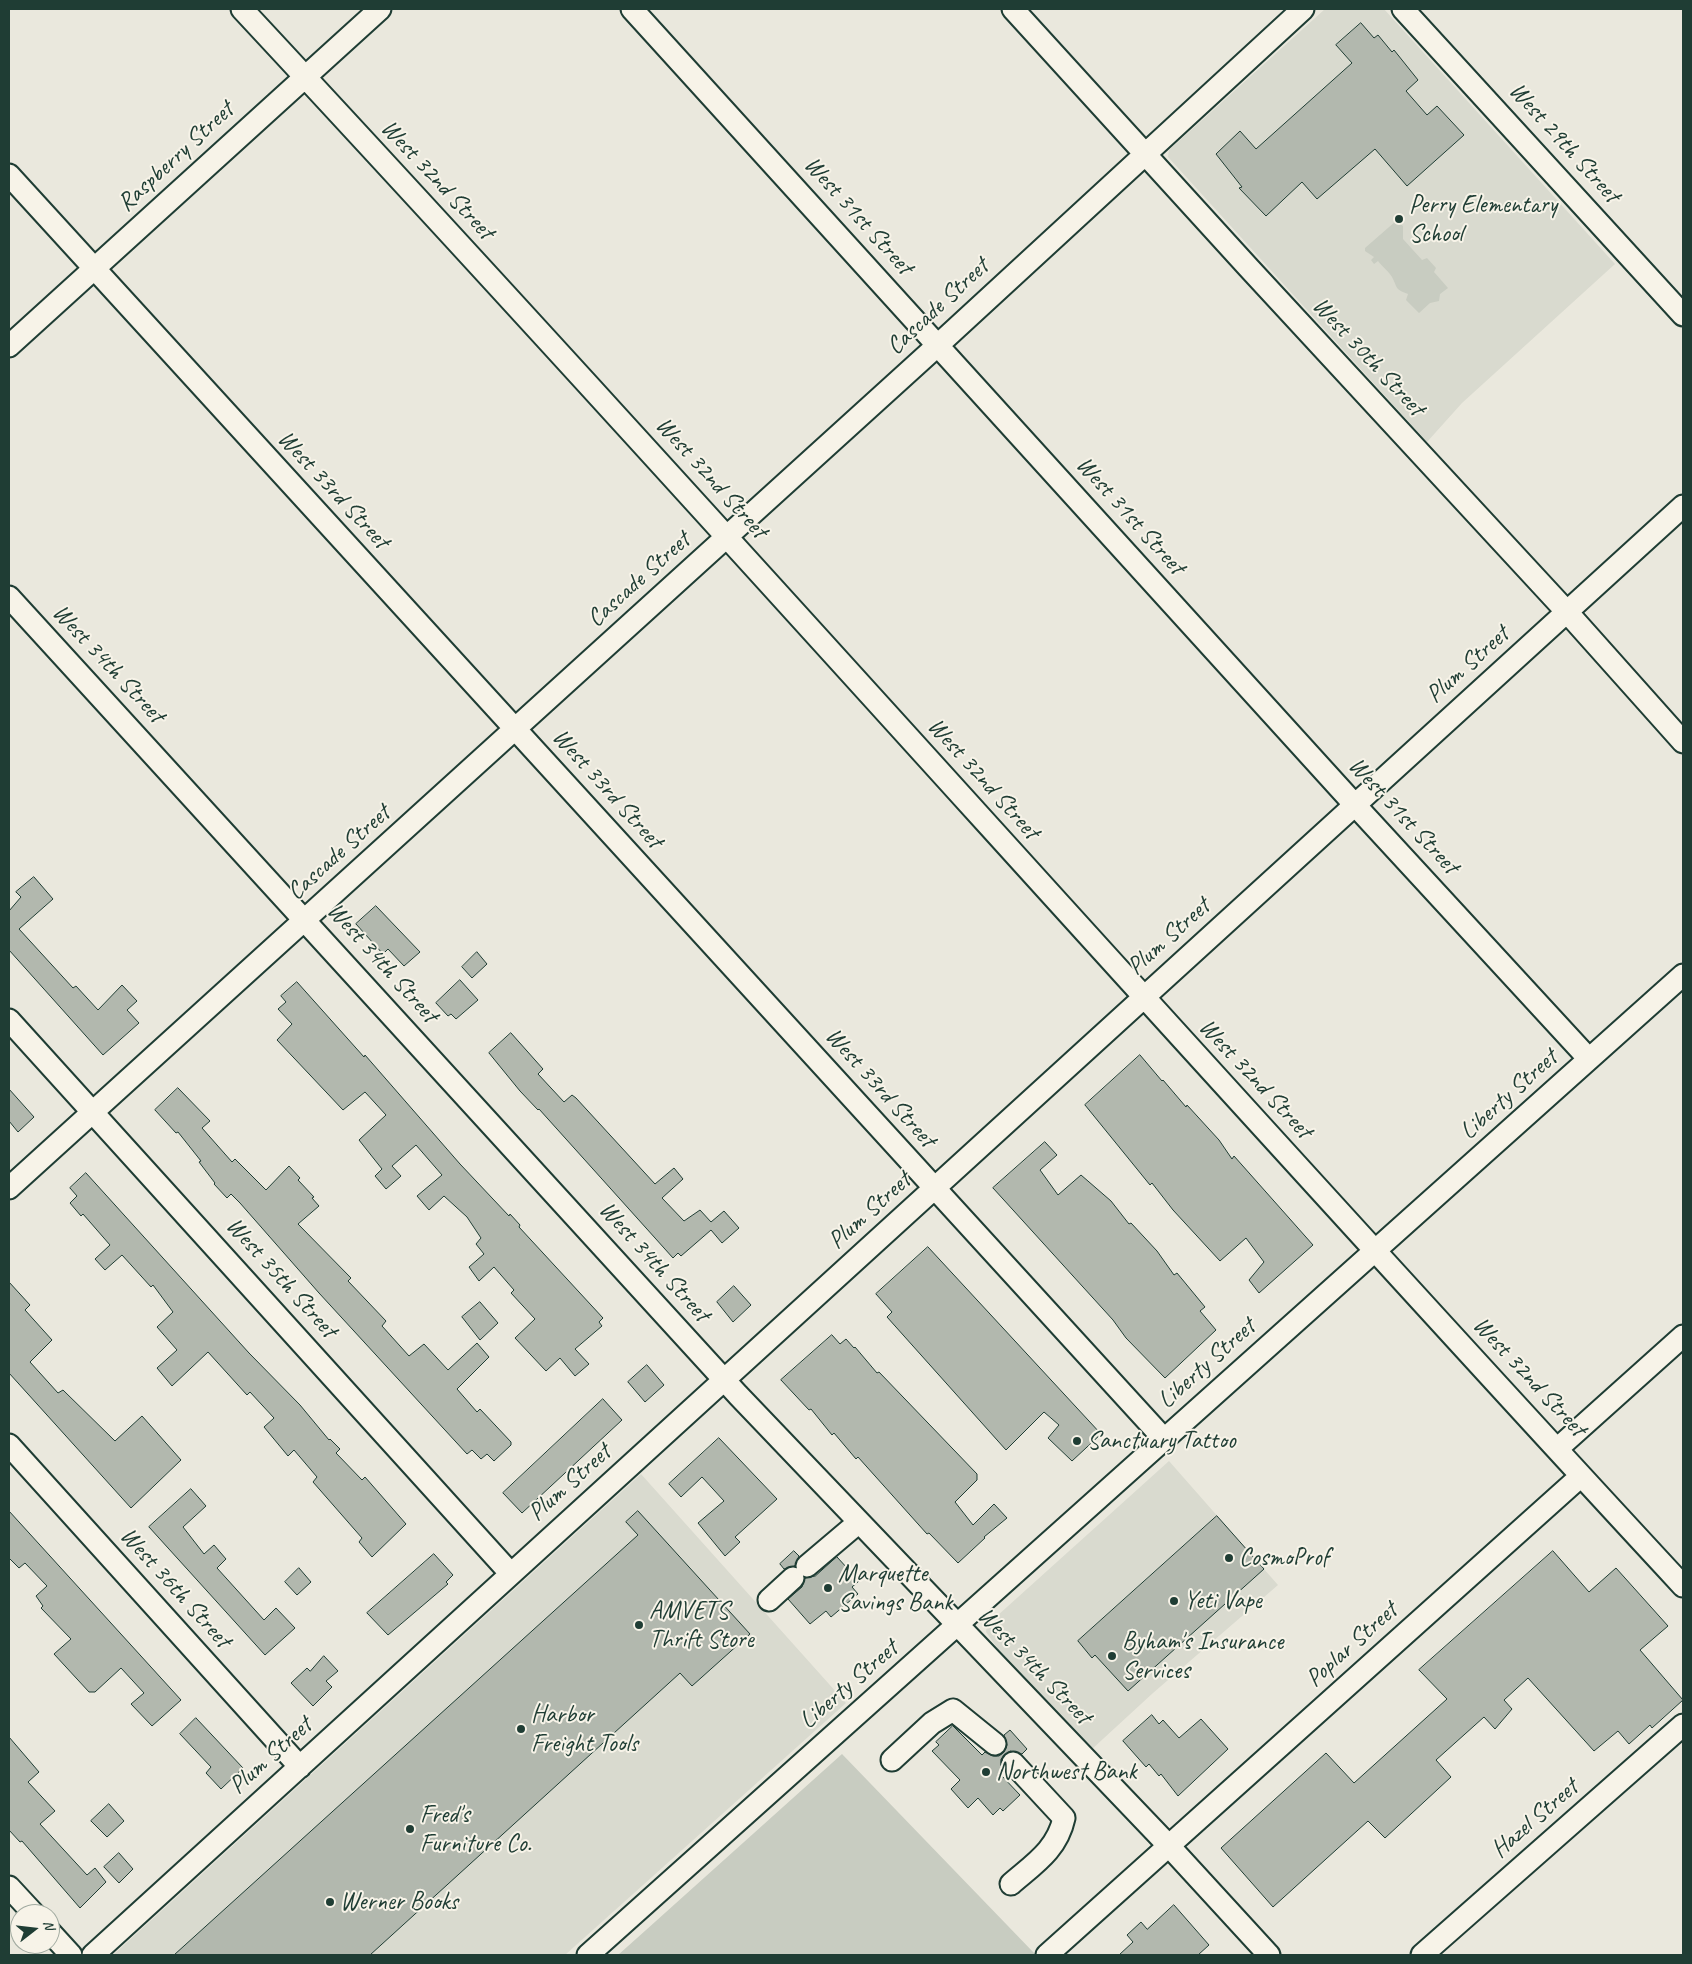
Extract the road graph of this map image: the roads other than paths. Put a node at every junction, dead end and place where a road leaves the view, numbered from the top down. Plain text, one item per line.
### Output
1 (242, 9) edge
2 (380, 9) edge
3 (632, 9) edge
4 (1013, 9) edge
5 (1303, 9) edge
6 (1403, 9) edge
7 (305, 76) junction
8 (1145, 153) junction
9 (9, 175) edge
10 (94, 270) junction
11 (1683, 315) edge
12 (938, 345) junction
13 (9, 346) edge
14 (1683, 506) edge
15 (728, 536) junction
16 (9, 597) edge
17 (1567, 612) junction
18 (515, 729) junction
19 (1683, 742) edge
20 (1355, 805) junction
21 (306, 921) junction
22 (1683, 975) edge
23 (1143, 998) junction
24 (9, 1020) edge
25 (1590, 1059) junction
26 (92, 1112) junction
27 (9, 1188) edge
28 (934, 1189) junction
29 (1376, 1251) junction
30 (1683, 1336) edge
31 (724, 1380) junction
32 (1164, 1439) junction
33 (9, 1445) edge
34 (1557, 1449) junction
35 (1581, 1476) junction
36 (859, 1522) junction
37 (512, 1574) junction
38 (1683, 1586) edge
39 (768, 1600) dead end
40 (958, 1626) junction
41 (1683, 1724) edge
42 (995, 1744) dead end
43 (892, 1760) dead end
44 (1013, 1763) dead end
45 (300, 1767) junction
46 (1169, 1846) junction
47 (1011, 1884) dead end
48 (9, 1887) edge
49 (25, 1904) edge
50 (60, 1943) edge
51 (71, 1955) edge
52 (93, 1955) edge
53 (588, 1955) edge
54 (1048, 1955) edge
55 (1269, 1955) edge
56 (1422, 1955) edge

1 - 7 street, West 32nd Street
2 - 7 street, Raspberry Street
3 - 12 street, West 31st Street
4 - 8 street, West 30th Street
5 - 8 street, Cascade Street
6 - 11 street, West 29th Street
7 - 10 street, Raspberry Street
7 - 15 street, West 32nd Street
8 - 12 street, Cascade Street
8 - 17 street, West 30th Street
9 - 10 street, West 33rd Street
10 - 13 street, Raspberry Street
10 - 18 street, West 33rd Street
12 - 15 street, Cascade Street
12 - 20 street, West 31st Street
14 - 17 street, Plum Street
15 - 18 street, Cascade Street
15 - 23 street, West 32nd Street
16 - 21 street, West 34th Street
17 - 19 street, West 30th Street
17 - 20 street, Plum Street
18 - 21 street, Cascade Street
18 - 28 street, West 33rd Street
20 - 23 street, Plum Street
20 - 25 street, West 31st Street
21 - 26 street, Cascade Street
21 - 31 street, West 34th Street
22 - 25 street, Liberty Street
23 - 28 street, Plum Street
23 - 29 street, West 32nd Street
24 - 26 street, West 35th Street
25 - 29 street, Liberty Street
26 - 27 street, Cascade Street
26 - 37 street, West 35th Street
28 - 31 street, Plum Street
28 - 32 street, West 33rd Street
29 - 32 street, Liberty Street
29 - 34 street, West 32nd Street
30 - 34 street
31 - 36 street, West 34th Street
31 - 37 street, Plum Street
32 - 40 street, Liberty Street
33 - 45 street, West 36th Street
34 - 35 street, West 32nd Street
35 - 38 street, West 32nd Street
35 - 46 street, Poplar Street
36 - 39 street
36 - 40 street, West 34th Street
37 - 45 street, Plum Street
40 - 46 street, West 34th Street
40 - 53 street, Liberty Street
41 - 56 street, Hazel Street
42 - 43 street
44 - 47 street
45 - 52 street, Plum Street
46 - 54 street, Poplar Street
46 - 55 street, West 34th Street
48 - 49 street
50 - 51 street

